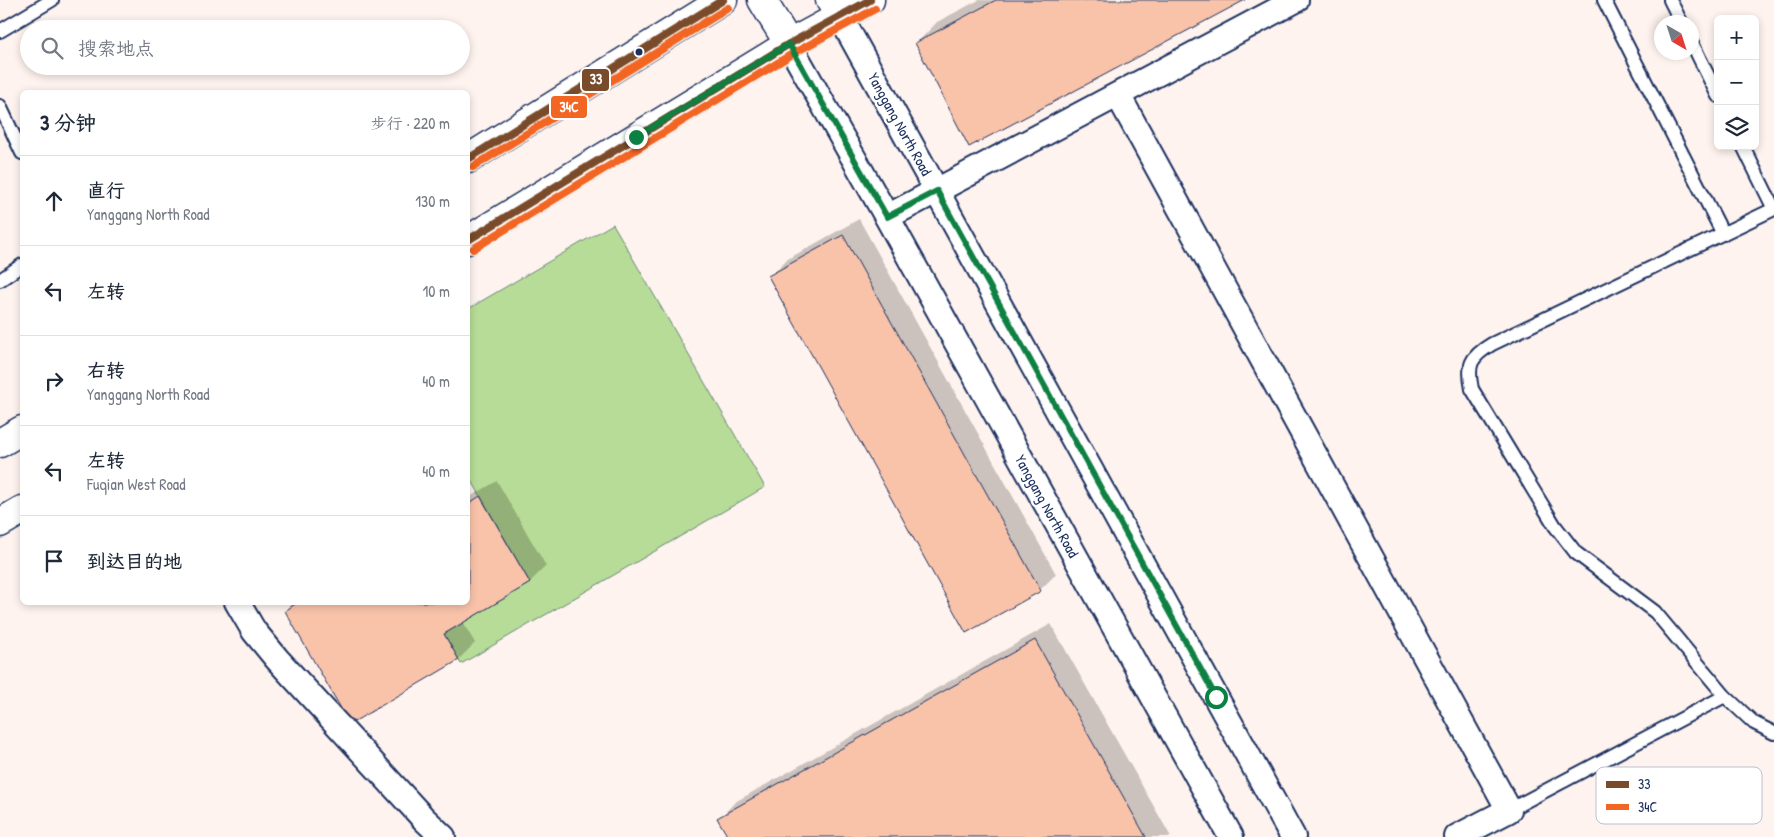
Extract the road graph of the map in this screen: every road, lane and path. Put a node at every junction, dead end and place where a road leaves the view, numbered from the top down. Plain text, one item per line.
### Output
1 (52, 0) edge
2 (723, 0) edge
3 (762, 0) edge
4 (870, 0) edge
5 (1296, 0) edge
6 (1604, 0) edge
7 (1670, 0) edge
8 (835, 8) edge
9 (1678, 15) edge
10 (0, 31) edge
11 (789, 44) junction
12 (1699, 57) edge
13 (1714, 88) edge
14 (1118, 95) junction
15 (0, 106) edge
16 (20, 149) edge
17 (1745, 150) edge
18 (470, 158) edge
19 (937, 191) junction
20 (1774, 209) edge
21 (887, 217) junction
22 (1723, 234) junction
23 (470, 239) edge
24 (20, 265) edge
25 (0, 280) edge
26 (20, 431) edge
27 (0, 443) edge
28 (20, 511) edge
29 (0, 523) edge
30 (239, 605) edge
31 (1725, 696) junction
32 (1774, 733) edge
33 (1510, 810) junction
34 (444, 837) edge
35 (1231, 837) edge
36 (1293, 837) edge
37 (1457, 837) edge

1 - 10 lane
2 - 18 main road
3 - 11 main road
4 - 8 main road
5 - 14 street
6 - 22 lane
7 - 9 lane
8 - 11 main road
8 - 19 street, Yanggang North Road
11 - 21 street, Yanggang North Road
11 - 23 main road
12 - 13 lane
14 - 19 street
14 - 33 street
15 - 16 lane
17 - 20 lane
19 - 21 street
19 - 36 street, Yanggang North Road
20 - 22 lane
21 - 35 street, Yanggang North Road
22 - 31 lane
24 - 25 lane
26 - 27 main road
28 - 29 main road
30 - 34 street
31 - 32 lane
31 - 33 lane
33 - 37 street

